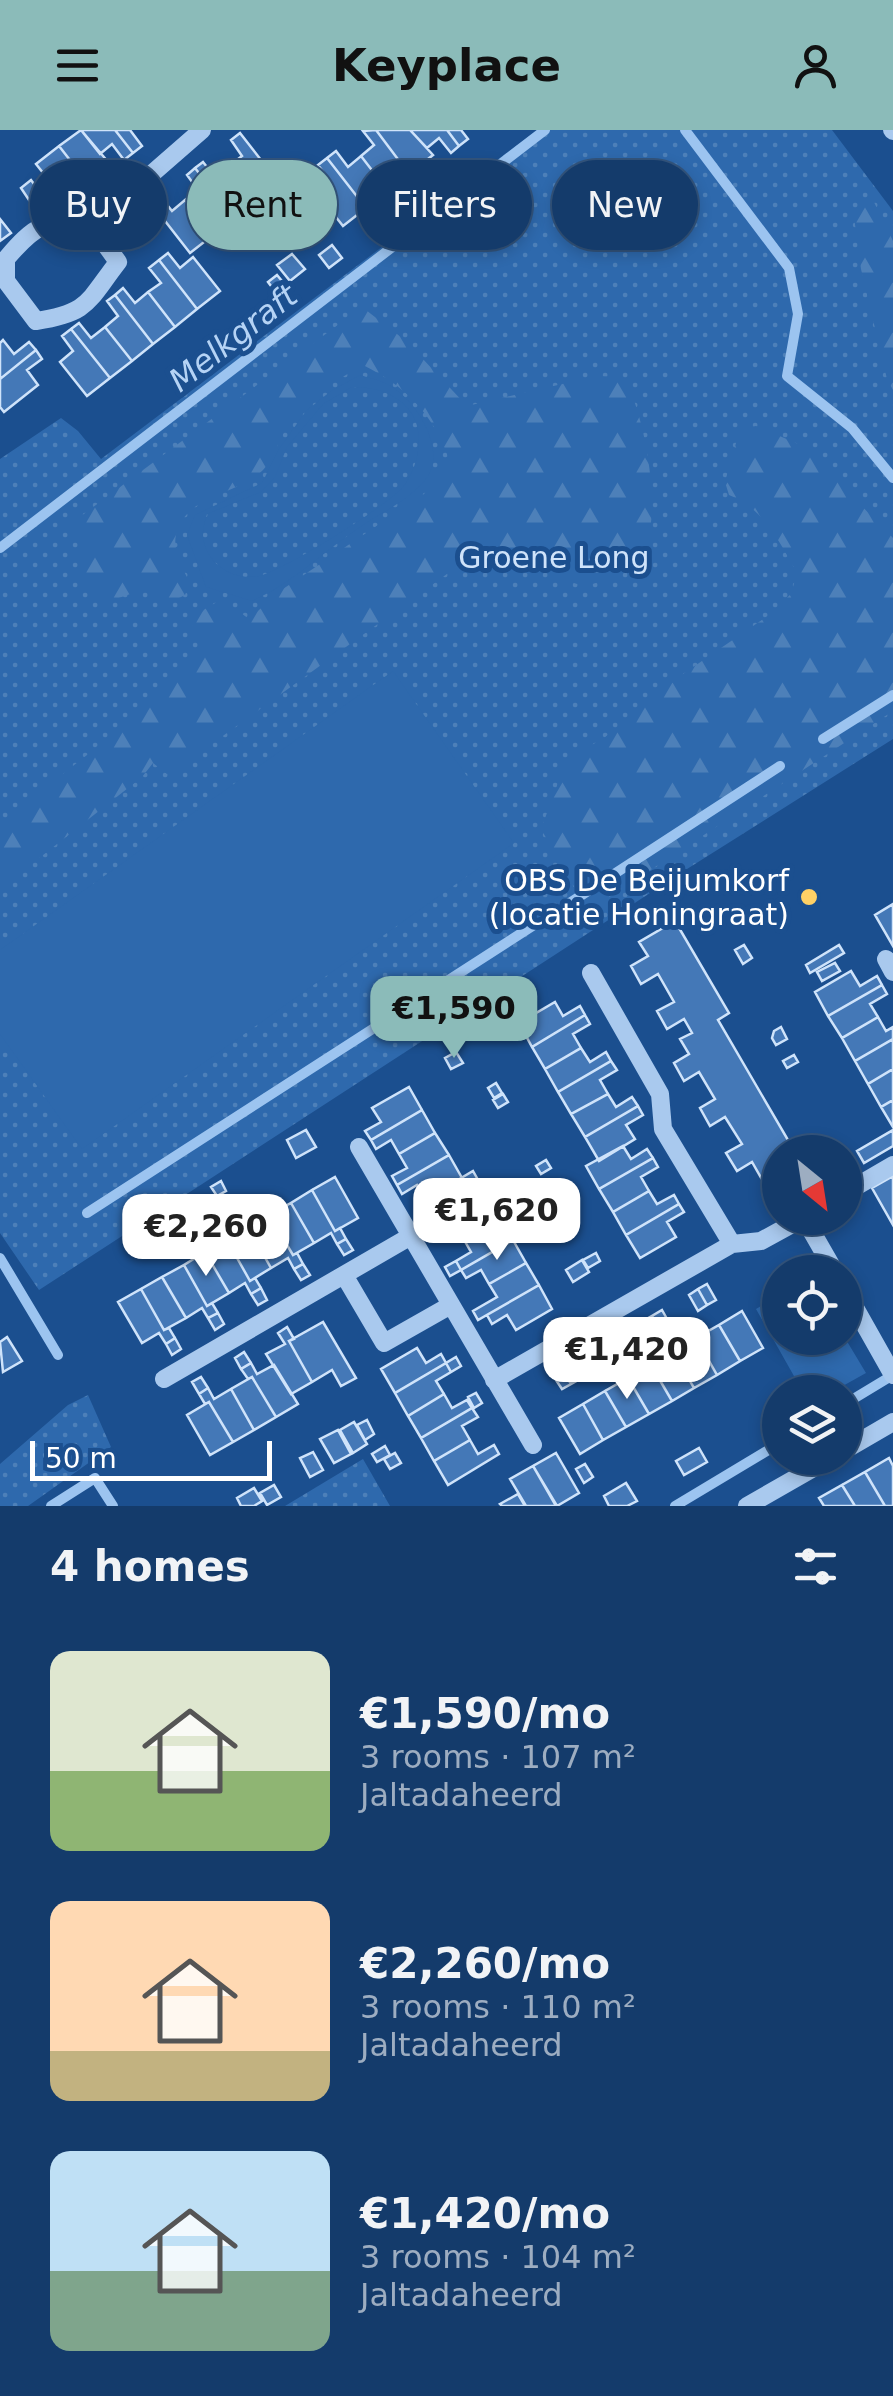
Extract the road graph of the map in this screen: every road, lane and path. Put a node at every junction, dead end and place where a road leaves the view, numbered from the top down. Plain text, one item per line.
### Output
1 (202, 130) edge
2 (167, 161) edge
3 (92, 226) joint
4 (591, 972) dead end
5 (359, 1147) dead end
6 (893, 1165) edge
7 (862, 1183) edge
8 (772, 1235) edge
9 (411, 1236) junction
10 (732, 1244) junction
11 (344, 1276) junction
12 (450, 1305) junction
13 (862, 1320) edge
14 (888, 1367) edge
15 (164, 1379) dead end
16 (494, 1380) junction
17 (893, 1422) edge
18 (862, 1440) edge
19 (534, 1445) dead end
20 (801, 1475) edge
21 (747, 1506) edge

1 - 2 street
3 - 3 street
4 - 10 street
5 - 9 street
6 - 7 street
8 - 10 street
9 - 11 street
9 - 12 street
10 - 16 street
11 - 12 street
11 - 15 street
12 - 16 street
13 - 14 street
16 - 19 street
17 - 18 street
20 - 21 street

